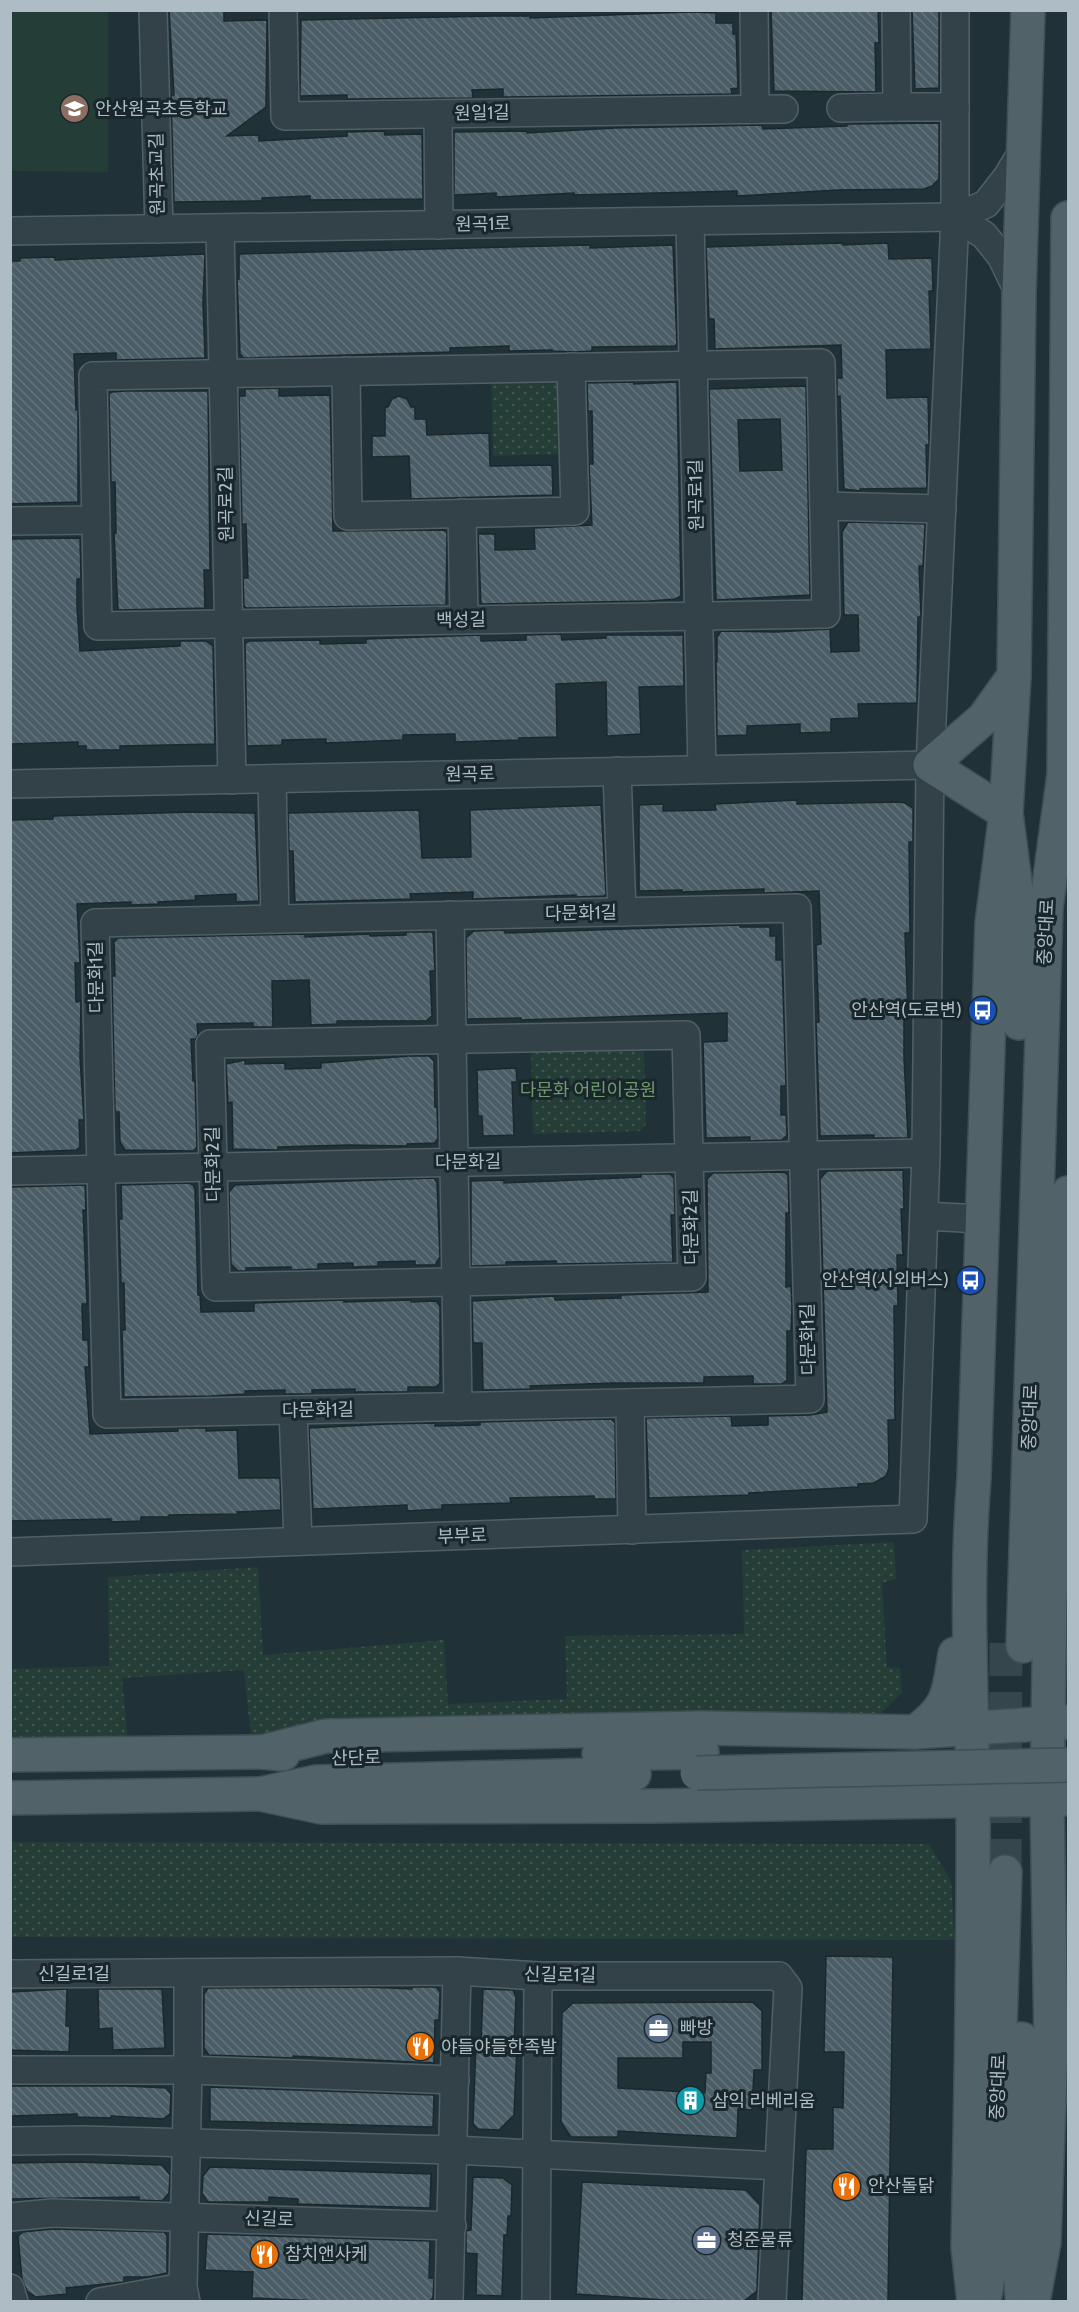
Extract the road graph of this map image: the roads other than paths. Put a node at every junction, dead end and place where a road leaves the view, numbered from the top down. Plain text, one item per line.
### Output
1 (153, 10) edge
2 (283, 10) edge
3 (754, 10) edge
4 (896, 10) edge
5 (955, 10) edge
6 (1028, 10) edge
7 (897, 107) junction
8 (955, 107) junction
9 (841, 108) dead end
10 (755, 109) junction
11 (784, 109) dead end
12 (438, 114) junction
13 (1024, 149) junction
14 (955, 217) junction
15 (1068, 218) edge
16 (690, 221) junction
17 (439, 225) junction
18 (220, 228) junction
19 (159, 229) junction
20 (10, 231) edge
21 (1019, 293) junction
22 (693, 365) junction
23 (572, 367) junction
24 (346, 371) junction
25 (223, 374) junction
26 (824, 506) junction
27 (942, 510) junction
28 (462, 513) junction
29 (96, 520) junction
30 (10, 521) edge
31 (698, 616) junction
32 (464, 620) junction
33 (229, 624) junction
34 (1014, 676) junction
35 (930, 765) junction
36 (702, 769) junction
37 (618, 771) junction
38 (1064, 774) junction
39 (272, 779) junction
40 (232, 780) junction
41 (10, 784) edge
42 (1068, 810) edge
43 (1006, 813) junction
44 (622, 912) junction
45 (450, 915) junction
46 (275, 919) junction
47 (453, 1039) junction
48 (926, 1153) junction
49 (804, 1155) junction
50 (689, 1158) junction
51 (454, 1162) junction
52 (214, 1167) junction
53 (101, 1169) junction
54 (10, 1171) edge
55 (1068, 1193) edge
56 (925, 1216) junction
57 (981, 1219) dead end
58 (456, 1282) junction
59 (630, 1403) junction
60 (458, 1407) junction
61 (293, 1410) junction
62 (970, 1520) junction
63 (632, 1530) junction
64 (298, 1541) junction
65 (10, 1552) edge
66 (1050, 1593) junction
67 (1068, 1655) edge
68 (971, 1727) junction
69 (1062, 1730) edge
70 (915, 1732) junction
71 (262, 1752) junction
72 (10, 1755) edge
73 (700, 1762) junction
74 (1068, 1765) edge
75 (260, 1794) junction
76 (10, 1798) edge
77 (1058, 1799) edge
78 (973, 1801) junction
79 (456, 1971) junction
80 (188, 1973) junction
81 (10, 1974) edge
82 (538, 1976) junction
83 (10, 2070) edge
84 (188, 2070) junction
85 (455, 2079) junction
86 (10, 2141) edge
87 (186, 2145) junction
88 (452, 2150) junction
89 (536, 2155) junction
90 (779, 2166) junction
91 (185, 2216) junction
92 (10, 2217) edge
93 (452, 2226) junction
94 (10, 2288) edge
95 (184, 2294) edge
96 (15, 2301) edge
97 (100, 2301) edge
98 (449, 2301) edge
99 (536, 2301) edge
100 (772, 2301) edge
101 (974, 2301) edge
102 (984, 2301) edge
103 (1022, 2301) edge
104 (1033, 2301) edge

1 - 19 street, 원곡초교길
2 - 12 street, 원일1길
3 - 10 street
4 - 7 street
5 - 8 street
6 - 13 main road
7 - 8 street
7 - 9 street
8 - 14 street
10 - 11 street, 원일1길
10 - 12 street, 원일1길
12 - 17 street
13 - 14 street
13 - 21 main road
14 - 16 street, 원곡1로
14 - 21 street
14 - 27 street
15 - 38 main road, 중앙대로
16 - 17 street, 원곡1로
16 - 22 street, 원곡로1길
17 - 18 street, 원곡1로
18 - 19 street, 원곡1로
18 - 25 street, 원곡로2길
19 - 20 street, 원곡1로
21 - 34 main road
22 - 23 street, 백성길
22 - 26 street, 백성길
22 - 31 street, 원곡로1길
23 - 24 street, 백성길
23 - 28 street
24 - 25 street, 백성길
24 - 28 street
25 - 29 street, 백성길
25 - 33 street, 원곡로2길
26 - 27 street
26 - 31 street, 백성길
27 - 35 street
28 - 32 street
29 - 30 street
29 - 33 street, 백성길
31 - 32 street, 백성길
31 - 36 street, 원곡로1길
32 - 33 street, 백성길
33 - 40 street, 원곡로2길
34 - 35 main road
34 - 43 main road
35 - 36 street, 원곡로
35 - 43 main road
35 - 48 street
36 - 37 street, 원곡로
37 - 39 street, 원곡로
37 - 44 street
38 - 42 main road
38 - 43 main road, 중앙대로
39 - 40 street, 원곡로
39 - 46 street
40 - 41 street, 원곡로
43 - 62 main road
44 - 45 street, 다문화1길
44 - 49 street, 다문화1길
45 - 46 street, 다문화1길
45 - 47 street
46 - 53 street, 다문화1길
47 - 50 street, 다문화2길
47 - 51 street
47 - 52 street, 다문화2길
48 - 49 street, 다문화길
48 - 56 street
49 - 50 street, 다문화길
49 - 59 street, 다문화1길
50 - 51 street, 다문화길
50 - 58 street, 다문화2길
51 - 52 street, 다문화길
51 - 58 street
52 - 53 street, 다문화길
52 - 58 street, 다문화2길
53 - 54 street, 다문화길
53 - 61 street, 다문화1길
55 - 66 main road
56 - 57 street
56 - 63 street, 부부로
58 - 60 street
59 - 60 street, 다문화1길
59 - 63 street
60 - 61 street, 다문화1길
61 - 64 street
62 - 68 main road
62 - 70 main road
63 - 64 street, 부부로
64 - 65 street, 부부로
66 - 67 main road
66 - 69 main road
68 - 69 main road
68 - 70 main road
68 - 78 main road
69 - 73 main road
69 - 77 main road
70 - 71 main road
71 - 72 main road, 산단로
71 - 73 main road, 산단로
73 - 74 main road, bridge
73 - 75 main road
75 - 76 main road
75 - 78 main road
77 - 78 main road
77 - 104 main road
78 - 101 main road
79 - 80 street, 신길로1길
79 - 82 street, 신길로1길
79 - 85 street
80 - 81 street, 신길로1길
80 - 84 street
82 - 89 street
82 - 90 street, 신길로1길
83 - 84 street
84 - 85 street
84 - 87 street
85 - 88 street
86 - 87 street
87 - 88 street
87 - 91 street
88 - 89 street
88 - 93 street
89 - 90 street
89 - 99 street
90 - 100 street, 신길로1길
91 - 92 street, 신길로
91 - 93 street, 신길로
91 - 95 street
93 - 98 street
94 - 96 street
95 - 97 street
102 - 103 main road, 중앙대로

